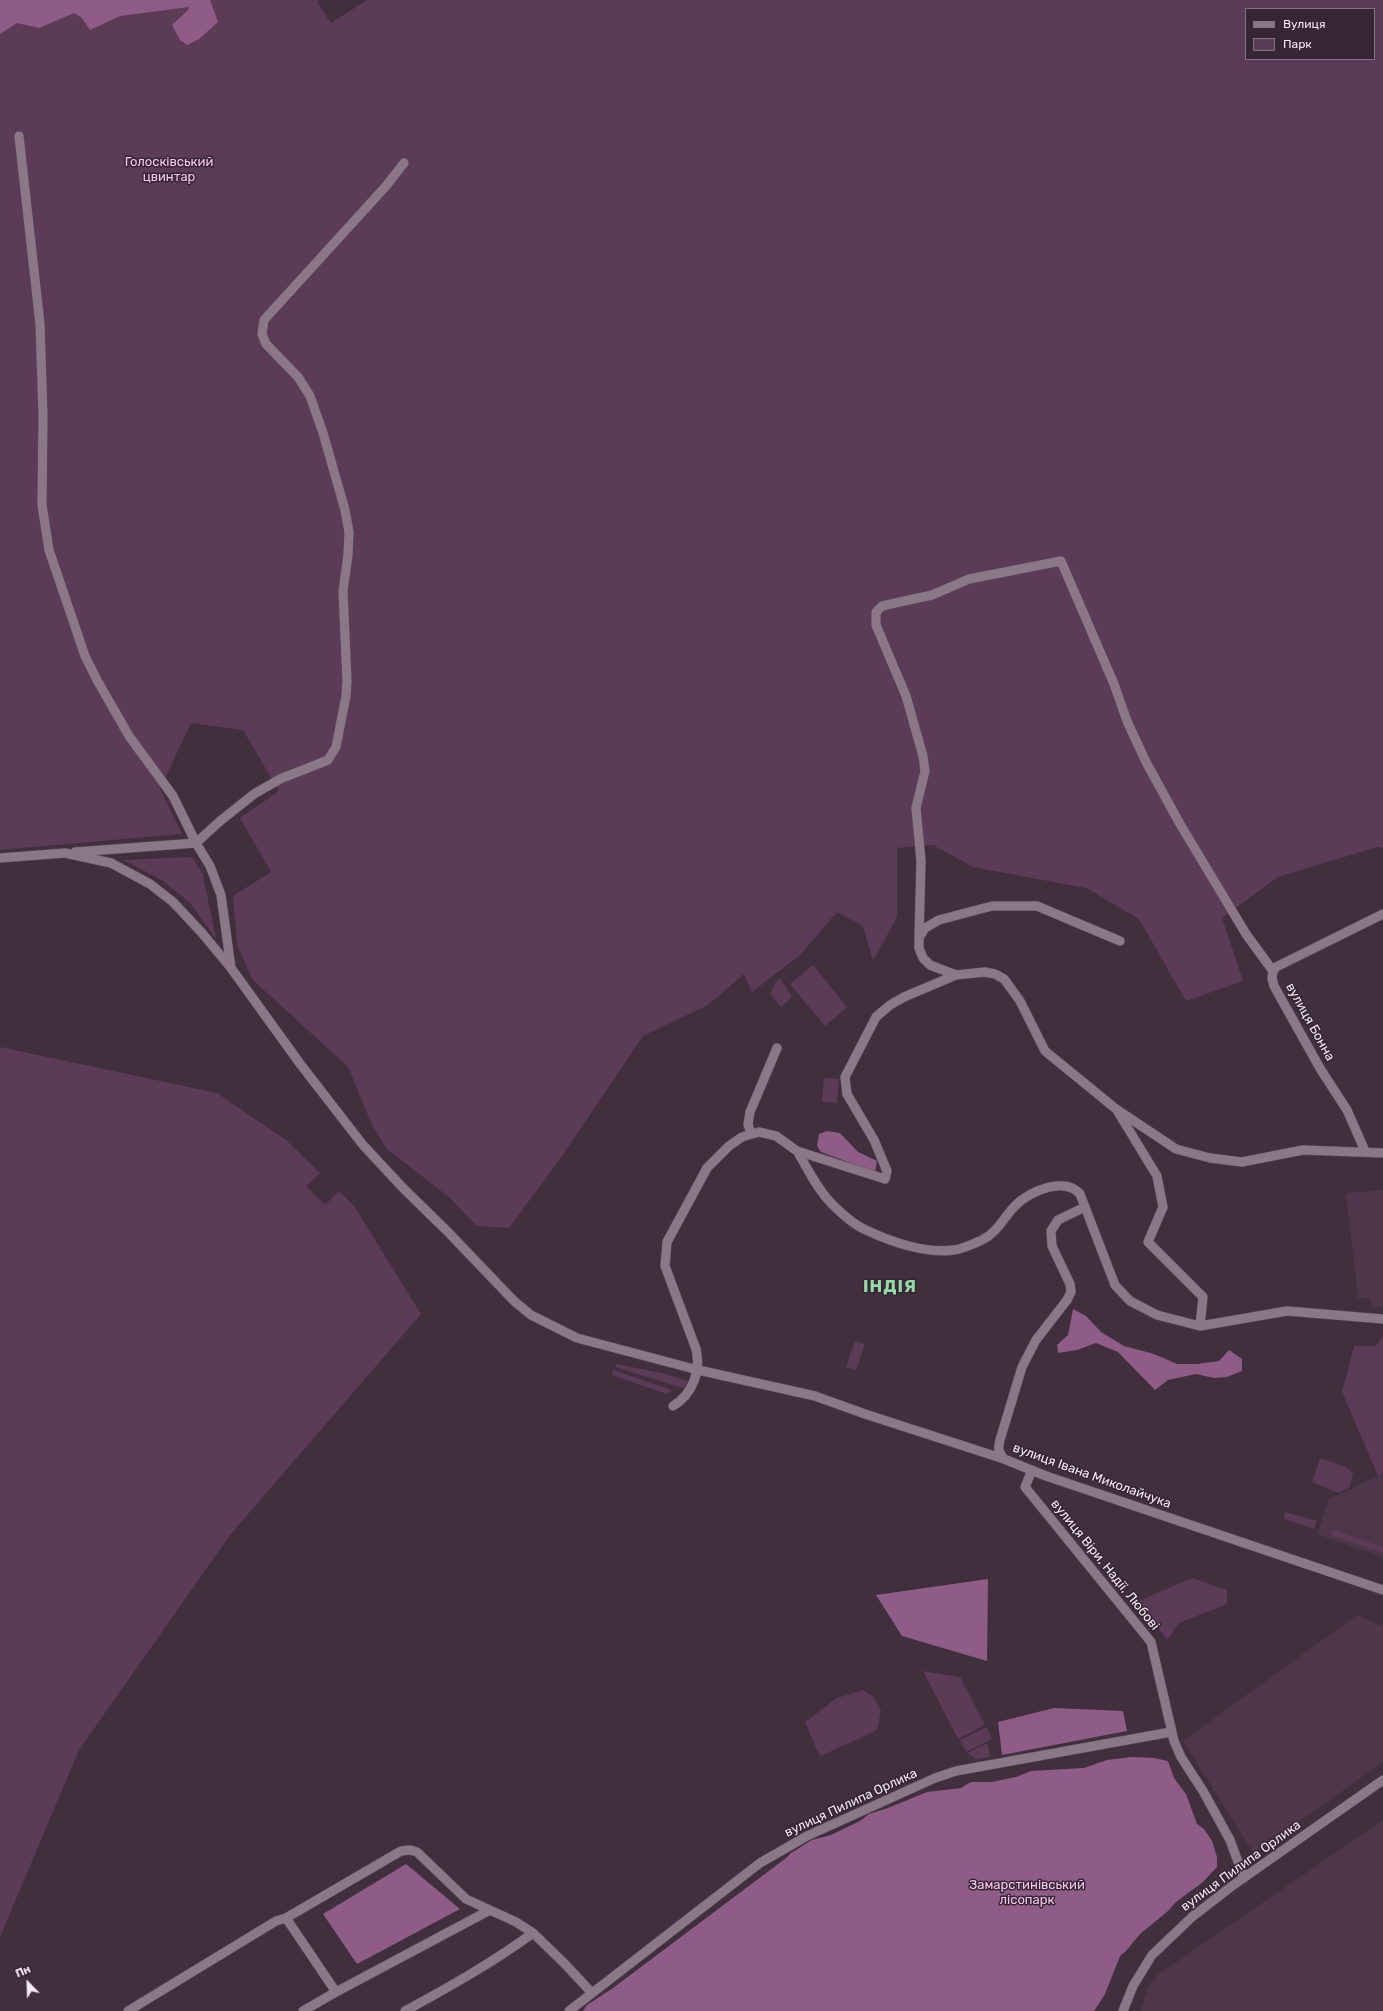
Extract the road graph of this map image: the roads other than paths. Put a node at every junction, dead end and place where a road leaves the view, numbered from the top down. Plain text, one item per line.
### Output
1 (19, 136) dead end
2 (404, 163) dead end
3 (196, 843) junction
4 (65, 853) junction
5 (0, 858) edge
6 (1383, 914) edge
7 (919, 938) junction
8 (1120, 942) dead end
9 (231, 968) junction
10 (1273, 971) junction
11 (956, 975) junction
12 (778, 1048) dead end
13 (1116, 1109) junction
14 (751, 1134) junction
15 (797, 1151) junction
16 (1365, 1151) junction
17 (1383, 1153) edge
18 (1085, 1207) junction
19 (1383, 1319) edge
20 (1200, 1326) junction
21 (698, 1370) junction
22 (673, 1406) dead end
23 (1004, 1459) junction
24 (1032, 1470) junction
25 (1383, 1590) edge
26 (1171, 1732) junction
27 (1383, 1780) edge
28 (1244, 1878) junction
29 (490, 1910) junction
30 (286, 1918) junction
31 (533, 1933) junction
32 (336, 1992) junction
33 (592, 1993) junction
34 (128, 2011) edge
35 (303, 2011) edge
36 (405, 2011) edge
37 (569, 2011) edge
38 (1122, 2011) edge

1 - 3 street
2 - 3 street
3 - 4 street
3 - 9 street
4 - 5 street
4 - 9 street
6 - 10 street, вулиця Бонна
7 - 8 street
7 - 10 street
7 - 11 street
9 - 21 street
10 - 16 street, вулиця Бонна
11 - 13 street
11 - 15 street
12 - 14 street
13 - 16 street
13 - 20 street
14 - 15 street
14 - 21 street
15 - 18 street
16 - 17 street
18 - 20 street
18 - 23 street, вулиця Івана Миколайчука
19 - 20 street
21 - 22 street
21 - 23 street
23 - 24 street, вулиця Івана Миколайчука
24 - 25 street, вулиця Івана Миколайчука
24 - 26 street, вулиця Віри, Надії, Любові
26 - 28 street, вулиця Віри, Надії, Любові
26 - 33 street, вулиця Пилипа Орлика
27 - 28 street, вулиця Пилипа Орлика
28 - 38 street, вулиця Пилипа Орлика
29 - 30 street
29 - 31 street
29 - 32 street
30 - 32 street
30 - 34 street
31 - 33 street
31 - 36 street
32 - 35 street
33 - 37 street, вулиця Пилипа Орлика

